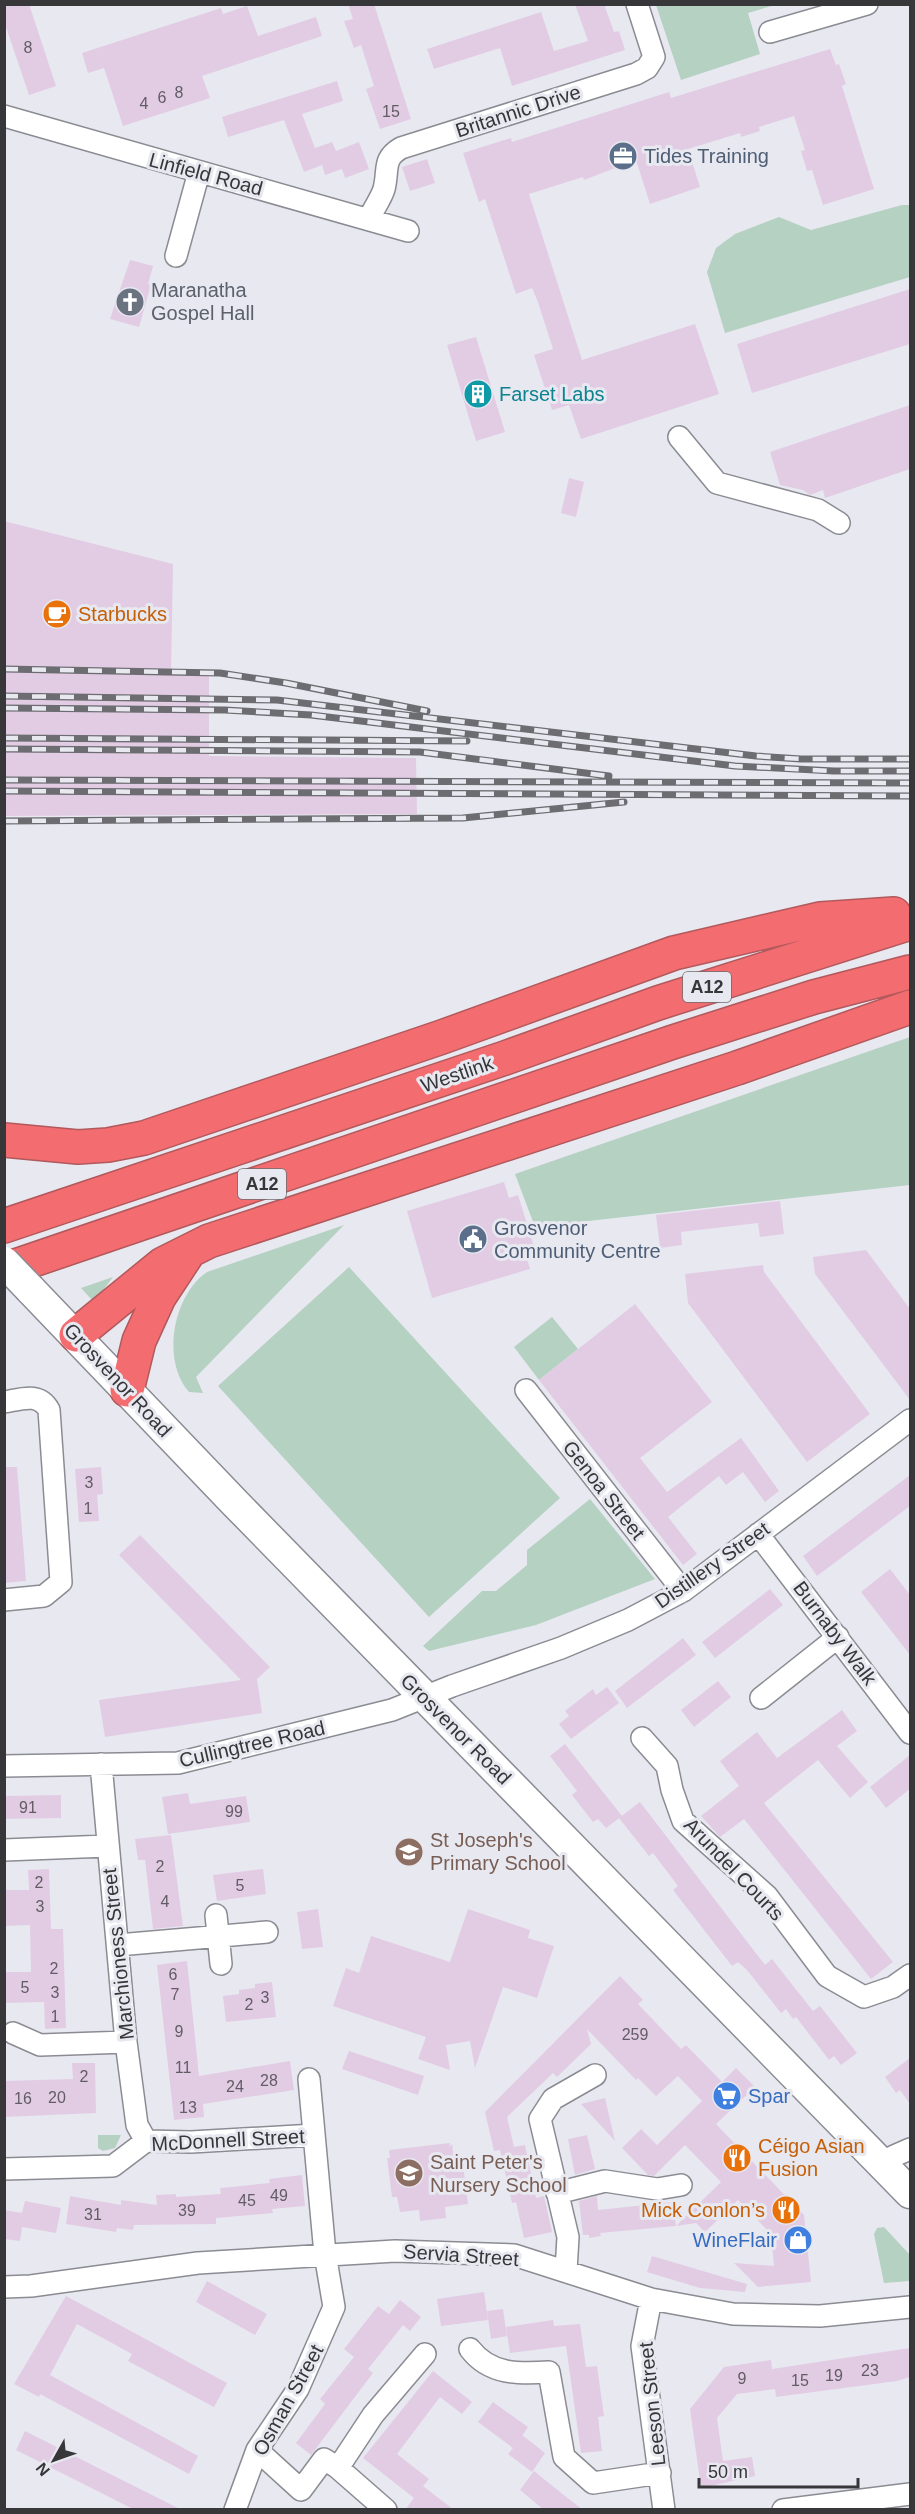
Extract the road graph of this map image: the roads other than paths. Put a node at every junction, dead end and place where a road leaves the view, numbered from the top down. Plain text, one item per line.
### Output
1 (637, 4) edge
2 (867, 4) edge
3 (770, 32) dead end
4 (4, 116) edge
5 (199, 172) junction
6 (369, 219) junction
7 (408, 231) dead end
8 (176, 256) dead end
9 (679, 437) dead end
10 (839, 523) dead end
11 (910, 912) edge
12 (910, 923) edge
13 (910, 972) edge
14 (910, 1007) edge
15 (14, 1145) edge
16 (4, 1226) edge
17 (191, 1249) junction
18 (4, 1262) edge
19 (4, 1270) edge
20 (76, 1335) junction
21 (127, 1390) junction
22 (526, 1390) dead end
23 (4, 1402) edge
24 (910, 1419) edge
25 (758, 1534) junction
26 (683, 1591) junction
27 (4, 1600) edge
28 (838, 1637) junction
29 (424, 1697) junction
30 (762, 1698) dead end
31 (910, 1733) edge
32 (642, 1738) dead end
33 (101, 1764) junction
34 (4, 1766) edge
35 (107, 1846) junction
36 (4, 1850) edge
37 (216, 1915) dead end
38 (267, 1932) dead end
39 (218, 1937) junction
40 (118, 1945) junction
41 (221, 1964) dead end
42 (910, 1975) edge
43 (13, 2033) dead end
44 (126, 2042) junction
45 (595, 2074) dead end
46 (309, 2079) dead end
47 (314, 2135) junction
48 (146, 2141) junction
49 (910, 2149) edge
50 (883, 2165) junction
51 (4, 2169) edge
52 (681, 2185) dead end
53 (557, 2193) junction
54 (910, 2193) edge
55 (325, 2254) junction
56 (566, 2271) junction
57 (5, 2287) edge
58 (4, 2292) edge
59 (651, 2299) junction
60 (910, 2307) edge
61 (470, 2349) dead end
62 (425, 2354) dead end
63 (257, 2450) junction
64 (338, 2468) junction
65 (660, 2473) junction
66 (910, 2494) edge
67 (235, 2510) edge
68 (386, 2510) edge
69 (664, 2510) edge
70 (783, 2510) edge

1 - 6 street, Britannic Drive
2 - 3 street
4 - 5 street, Linfield Road
5 - 6 street, Linfield Road
5 - 8 street
6 - 7 street, Linfield Road
9 - 10 street
11 - 15 highway
12 - 16 highway, Westlink / A12
13 - 19 highway, Westlink / A12
14 - 17 highway
17 - 20 highway
17 - 21 highway
18 - 20 main road, Grosvenor Road, bridge
20 - 21 main road, Grosvenor Road
21 - 29 main road, Grosvenor Road
22 - 26 street, Genoa Street
23 - 27 street
24 - 25 street, Distillery Street
25 - 26 street, Distillery Street
25 - 28 street, Burnaby Walk
26 - 29 street, Distillery Street
28 - 30 street
28 - 31 street, Burnaby Walk
29 - 33 street, Cullingtree Road
29 - 50 main road, Grosvenor Road
32 - 42 street, Arundel Courts
33 - 34 street, Cullingtree Road
33 - 35 street, Marchioness Street
35 - 36 street
35 - 40 street, Marchioness Street
37 - 39 street
38 - 39 street
39 - 40 street
39 - 41 street
40 - 44 street, Marchioness Street
43 - 44 street
44 - 48 street, Marchioness Street
45 - 53 street
46 - 47 street, Osman Street
47 - 48 street, McDonnell Street
47 - 55 street, Osman Street
48 - 51 street, McDonnell Street
49 - 50 street
50 - 54 main road, Grosvenor Road
52 - 53 street
53 - 56 street
55 - 56 street, Servia Street
55 - 57 street, Servia Street
55 - 63 street, Osman Street
56 - 59 street, Servia Street
57 - 58 street
59 - 60 street, Servia Street
59 - 65 street, Leeson Street
61 - 65 street
62 - 64 street
63 - 64 street
63 - 67 street, Osman Street
64 - 68 street
65 - 69 street, Leeson Street
66 - 70 street

